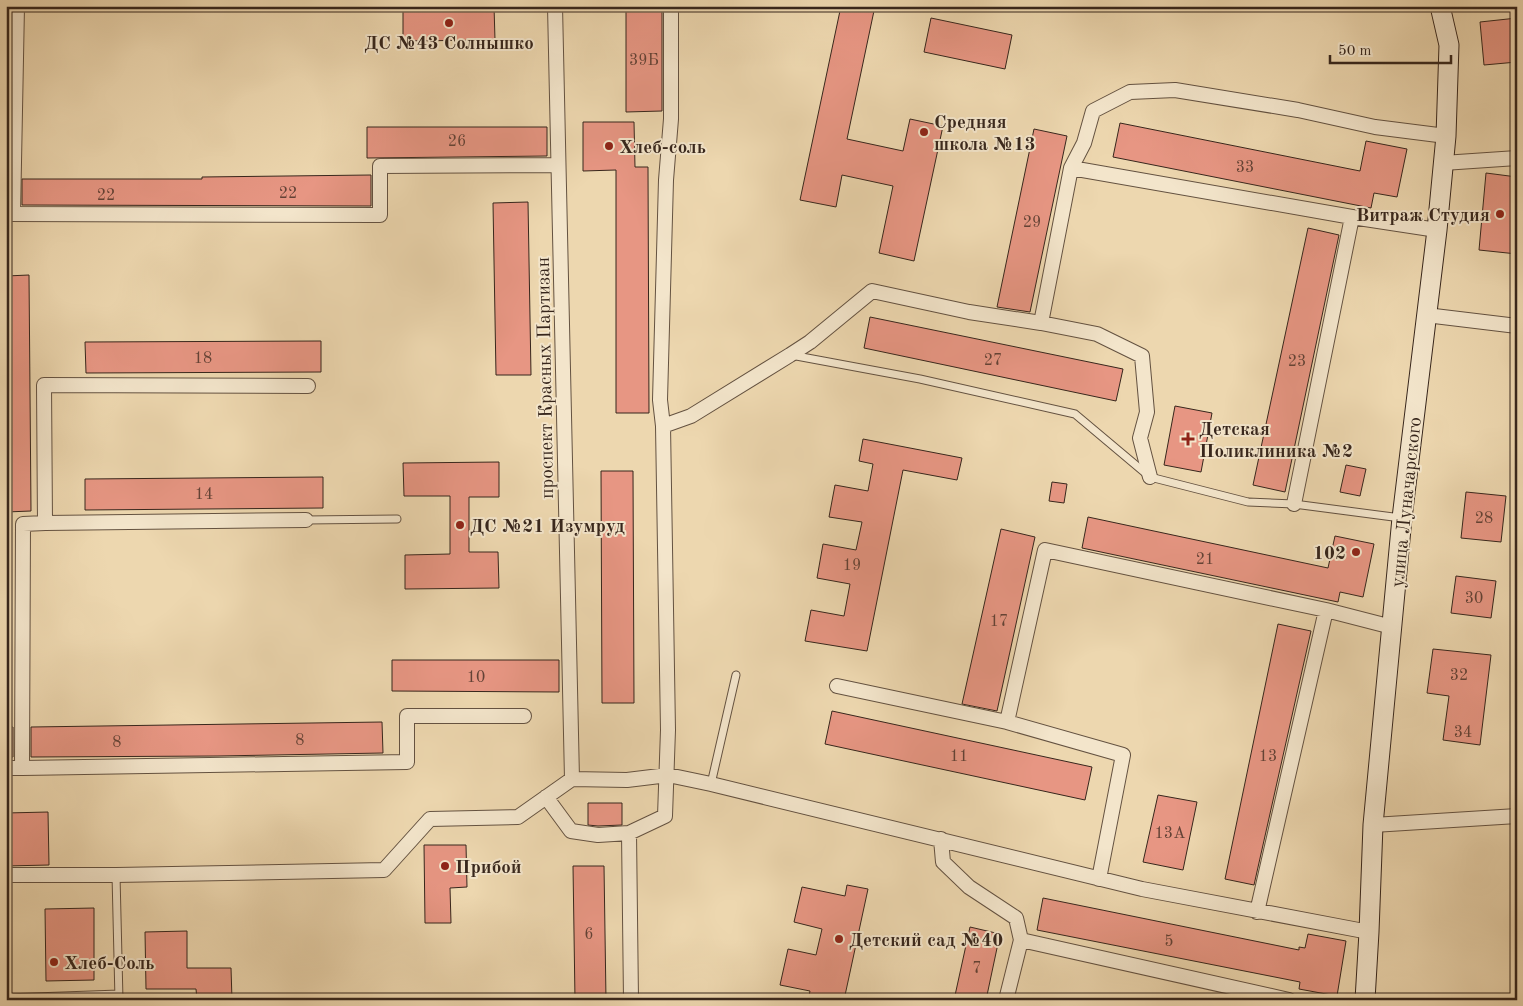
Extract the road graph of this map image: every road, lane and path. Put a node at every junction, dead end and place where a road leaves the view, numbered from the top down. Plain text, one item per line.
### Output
1 (17, 6) edge
2 (555, 6) edge
3 (671, 6) edge
4 (1440, 6) edge
5 (1446, 136) junction
6 (1517, 158) edge
7 (1443, 163) junction
8 (558, 164) junction
9 (1071, 168) junction
10 (10, 214) edge
11 (1352, 217) junction
12 (1437, 230) junction
13 (1426, 315) junction
14 (1041, 322) junction
15 (1517, 326) edge
16 (790, 355) junction
17 (308, 386) dead end
18 (663, 426) junction
19 (1150, 478) junction
20 (1294, 504) junction
21 (397, 518) dead end
22 (1402, 518) junction
23 (306, 520) joint
24 (45, 523) junction
25 (1326, 610) junction
26 (1392, 627) junction
27 (736, 676) dead end
28 (837, 686) dead end
29 (524, 716) dead end
30 (1007, 722) junction
31 (6, 768) edge
32 (22, 768) junction
33 (668, 775) junction
34 (572, 779) junction
35 (711, 784) junction
36 (546, 797) junction
37 (1517, 816) edge
38 (1373, 825) junction
39 (629, 833) junction
40 (941, 839) junction
41 (6, 875) edge
42 (116, 875) junction
43 (1100, 879) junction
44 (1258, 912) junction
45 (1370, 932) junction
46 (1021, 940) junction
47 (119, 997) edge
48 (6, 998) edge
49 (631, 1000) edge
50 (1006, 1000) edge
51 (1289, 1000) edge
52 (1365, 1000) edge

1 - 10 street
2 - 8 street, проспект Красных Партизан
3 - 18 street
4 - 5 street, улица Луначарского
5 - 7 street, улица Луначарского
5 - 9 street
6 - 7 street
7 - 12 street, улица Луначарского
8 - 10 street
8 - 34 street, проспект Красных Партизан
9 - 11 street
9 - 14 street
11 - 12 street
11 - 20 street
12 - 13 street, улица Луначарского
13 - 15 street
13 - 22 street, улица Луначарского
14 - 16 street
14 - 19 street
16 - 18 street
16 - 19 lane
17 - 24 street
18 - 33 street
19 - 20 lane
20 - 22 lane
21 - 23 lane
22 - 26 street, улица Луначарского
23 - 24 street
24 - 32 street
25 - 26 street
25 - 30 street
25 - 44 street
26 - 38 street, улица Луначарского
27 - 35 lane
28 - 30 street
29 - 32 street
30 - 43 street
31 - 32 street
33 - 34 street
33 - 35 street
33 - 39 street
34 - 36 street
35 - 40 street
36 - 39 street
36 - 42 street
37 - 38 street
38 - 45 street, улица Луначарского
39 - 49 street
40 - 43 street
40 - 46 street
41 - 42 street
42 - 47 lane
43 - 44 street
44 - 45 street
45 - 52 street, улица Луначарского
46 - 50 street
46 - 51 street
47 - 48 lane

